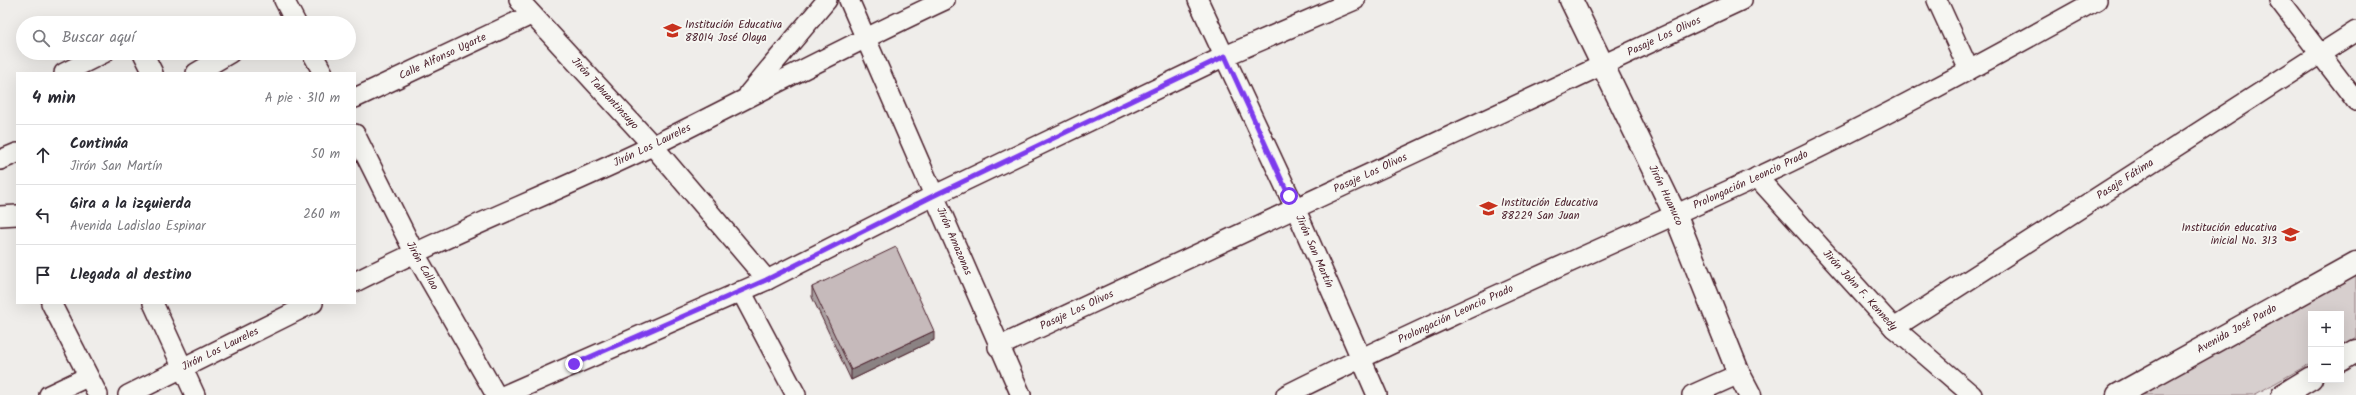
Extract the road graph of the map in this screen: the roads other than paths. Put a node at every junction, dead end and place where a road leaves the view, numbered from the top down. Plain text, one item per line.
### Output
1 (519, 0) edge
2 (827, 0) edge
3 (849, 0) edge
4 (945, 0) edge
5 (1198, 0) edge
6 (1354, 0) edge
7 (1571, 0) edge
8 (1742, 0) edge
9 (1937, 0) edge
10 (2097, 0) edge
11 (2279, 0) edge
12 (531, 15) junction
13 (2356, 31) edge
14 (866, 37) junction
15 (2320, 55) junction
16 (1225, 56) junction
17 (90, 60) edge
18 (146, 60) edge
19 (218, 60) edge
20 (316, 60) edge
21 (1603, 66) junction
22 (1969, 70) junction
23 (66, 72) edge
24 (152, 72) edge
25 (198, 72) edge
26 (322, 72) edge
27 (356, 98) edge
28 (744, 99) junction
29 (2356, 101) edge
30 (356, 136) edge
31 (652, 146) junction
32 (16, 153) edge
33 (0, 160) edge
34 (1757, 177) junction
35 (933, 196) junction
36 (1296, 210) junction
37 (1675, 214) junction
38 (414, 252) junction
39 (2356, 263) edge
40 (766, 280) junction
41 (356, 281) edge
42 (741, 291) junction
43 (51, 304) edge
44 (153, 304) edge
45 (312, 304) edge
46 (1894, 328) junction
47 (998, 347) junction
48 (2356, 351) edge
49 (1360, 358) junction
50 (2344, 358) edge
51 (183, 369) junction
52 (1739, 374) junction
53 (87, 377) junction
54 (2308, 380) edge
55 (49, 395) edge
56 (98, 395) edge
57 (128, 395) edge
58 (195, 395) edge
59 (496, 395) edge
60 (505, 395) edge
61 (796, 395) edge
62 (1021, 395) edge
63 (1286, 395) edge
64 (1377, 395) edge
65 (1692, 395) edge
66 (1750, 395) edge
67 (1972, 395) edge
68 (2118, 395) edge
69 (2283, 395) edge

1 - 12 street, Jirón Tahuantinsuyo
2 - 28 street
3 - 14 street, Jirón Amazonas
4 - 14 street, Jirón Los Laureles
5 - 16 street, Jirón San Martín
6 - 16 street
7 - 21 main road, Jirón Huanuco
8 - 21 street, Pasaje Los Olivos
9 - 22 street
10 - 22 street, Prolongación Leoncio Prado
11 - 15 street
12 - 27 street, Calle Alfonso Ugarte
12 - 31 street, Jirón Tahuantinsuyo
13 - 15 street, Pasaje Fátima
14 - 28 street, Jirón Los Laureles
14 - 35 street, Jirón Amazonas
15 - 29 street
15 - 46 street, Pasaje Fátima
16 - 35 street
16 - 36 street, Jirón San Martín
17 - 23 street
18 - 24 street
19 - 25 street
20 - 26 street
21 - 36 street, Pasaje Los Olivos
21 - 37 main road, Jirón Huanuco
22 - 34 street, Prolongación Leoncio Prado
28 - 31 street, Jirón Los Laureles
30 - 38 street, Jirón Callao
31 - 38 street, Jirón Los Laureles
31 - 40 street, Jirón Tahuantinsuyo
32 - 33 street
34 - 37 street, Prolongación Leoncio Prado
34 - 46 street, Jirón John F. Kennedy
35 - 40 street
35 - 47 street, Jirón Amazonas
36 - 47 street, Pasaje Los Olivos
36 - 49 street, Jirón San Martín
37 - 49 street, Prolongación Leoncio Prado
37 - 52 main road, Jirón Huanuco
38 - 41 street, Jirón Los Laureles
38 - 59 street, Jirón Callao
39 - 68 main road, Avenida José Pardo
40 - 42 street
42 - 60 street
42 - 61 street
43 - 53 street
44 - 51 street
45 - 51 street, Jirón Los Laureles
46 - 67 street, Jirón John F. Kennedy
47 - 62 street, Jirón Amazonas
48 - 50 main road
49 - 63 street, Prolongación Leoncio Prado
49 - 64 street, Jirón San Martín
51 - 57 street, Jirón Los Laureles
51 - 58 street
52 - 65 street
52 - 66 main road, Jirón Huanuco
53 - 55 street
53 - 56 street
54 - 69 main road

